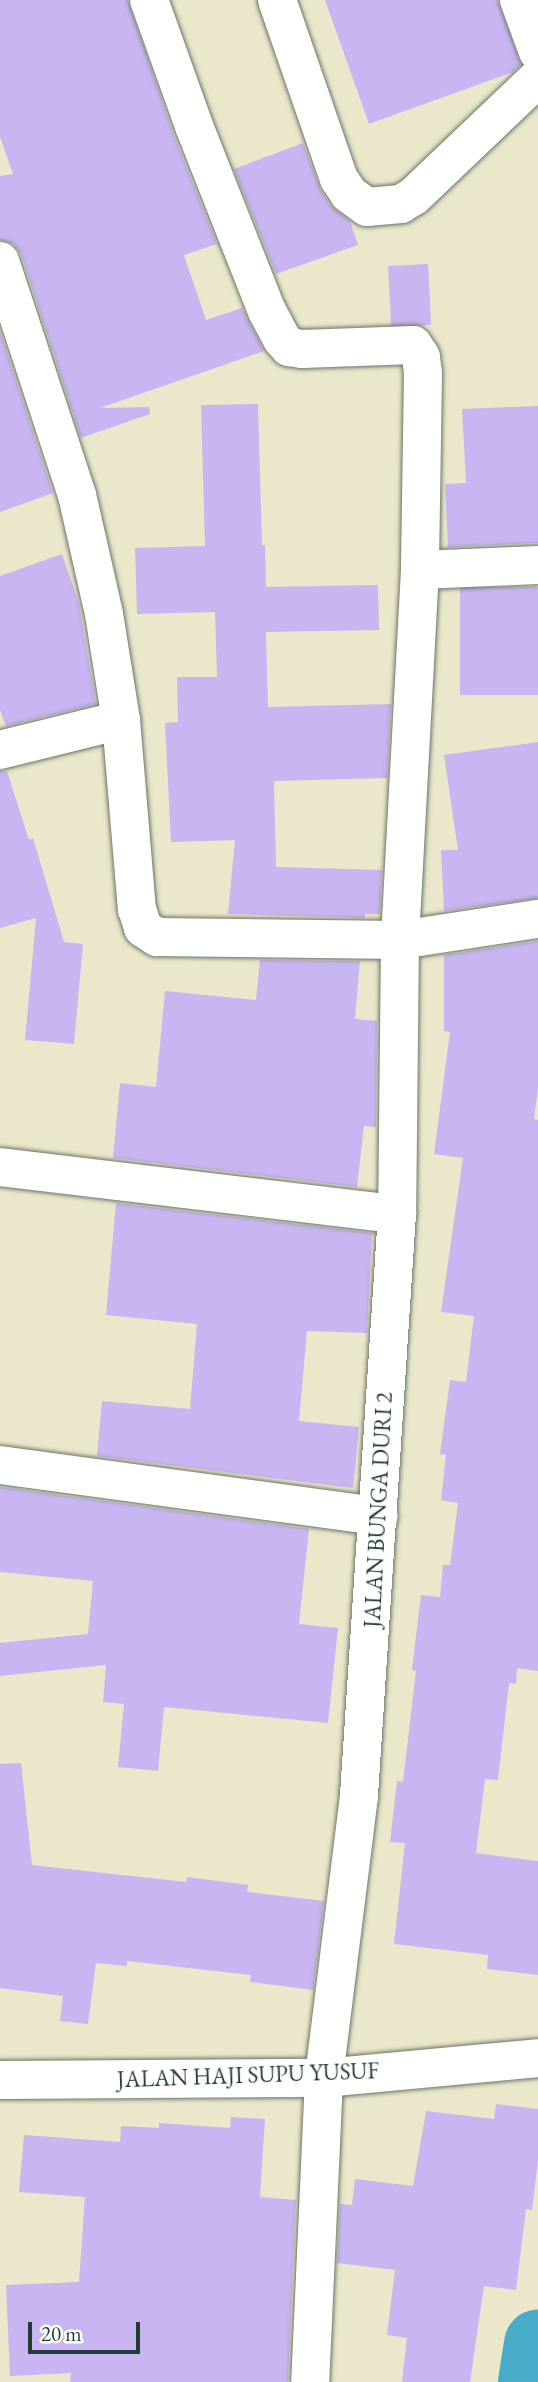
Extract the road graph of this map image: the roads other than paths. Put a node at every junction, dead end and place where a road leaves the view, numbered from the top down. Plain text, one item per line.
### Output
1 (149, 0) edge
2 (278, 0) edge
3 (519, 0) edge
4 (538, 52) edge
5 (538, 78) edge
6 (0, 261) edge
7 (538, 565) edge
8 (420, 570) junction
9 (121, 720) junction
10 (0, 750) edge
11 (538, 919) edge
12 (400, 940) junction
13 (0, 1167) edge
14 (397, 1214) junction
15 (0, 1465) edge
16 (379, 1516) junction
17 (537, 2058) edge
18 (324, 2078) junction
19 (0, 2080) edge
20 (310, 2382) edge

1 - 8 street, JALAN BUNGA DURI 2
2 - 5 street
3 - 4 street
6 - 9 street
7 - 8 street
8 - 12 street, JALAN BUNGA DURI 2
9 - 10 street
9 - 12 street
11 - 12 street
12 - 14 street, JALAN BUNGA DURI 2
13 - 14 street
14 - 16 street, JALAN BUNGA DURI 2
15 - 16 street
16 - 18 street, JALAN BUNGA DURI 2
17 - 18 street, JALAN HAJI SUPU YUSUF
18 - 19 street, JALAN HAJI SUPU YUSUF
18 - 20 street, JALAN BUNGA DURI 2

